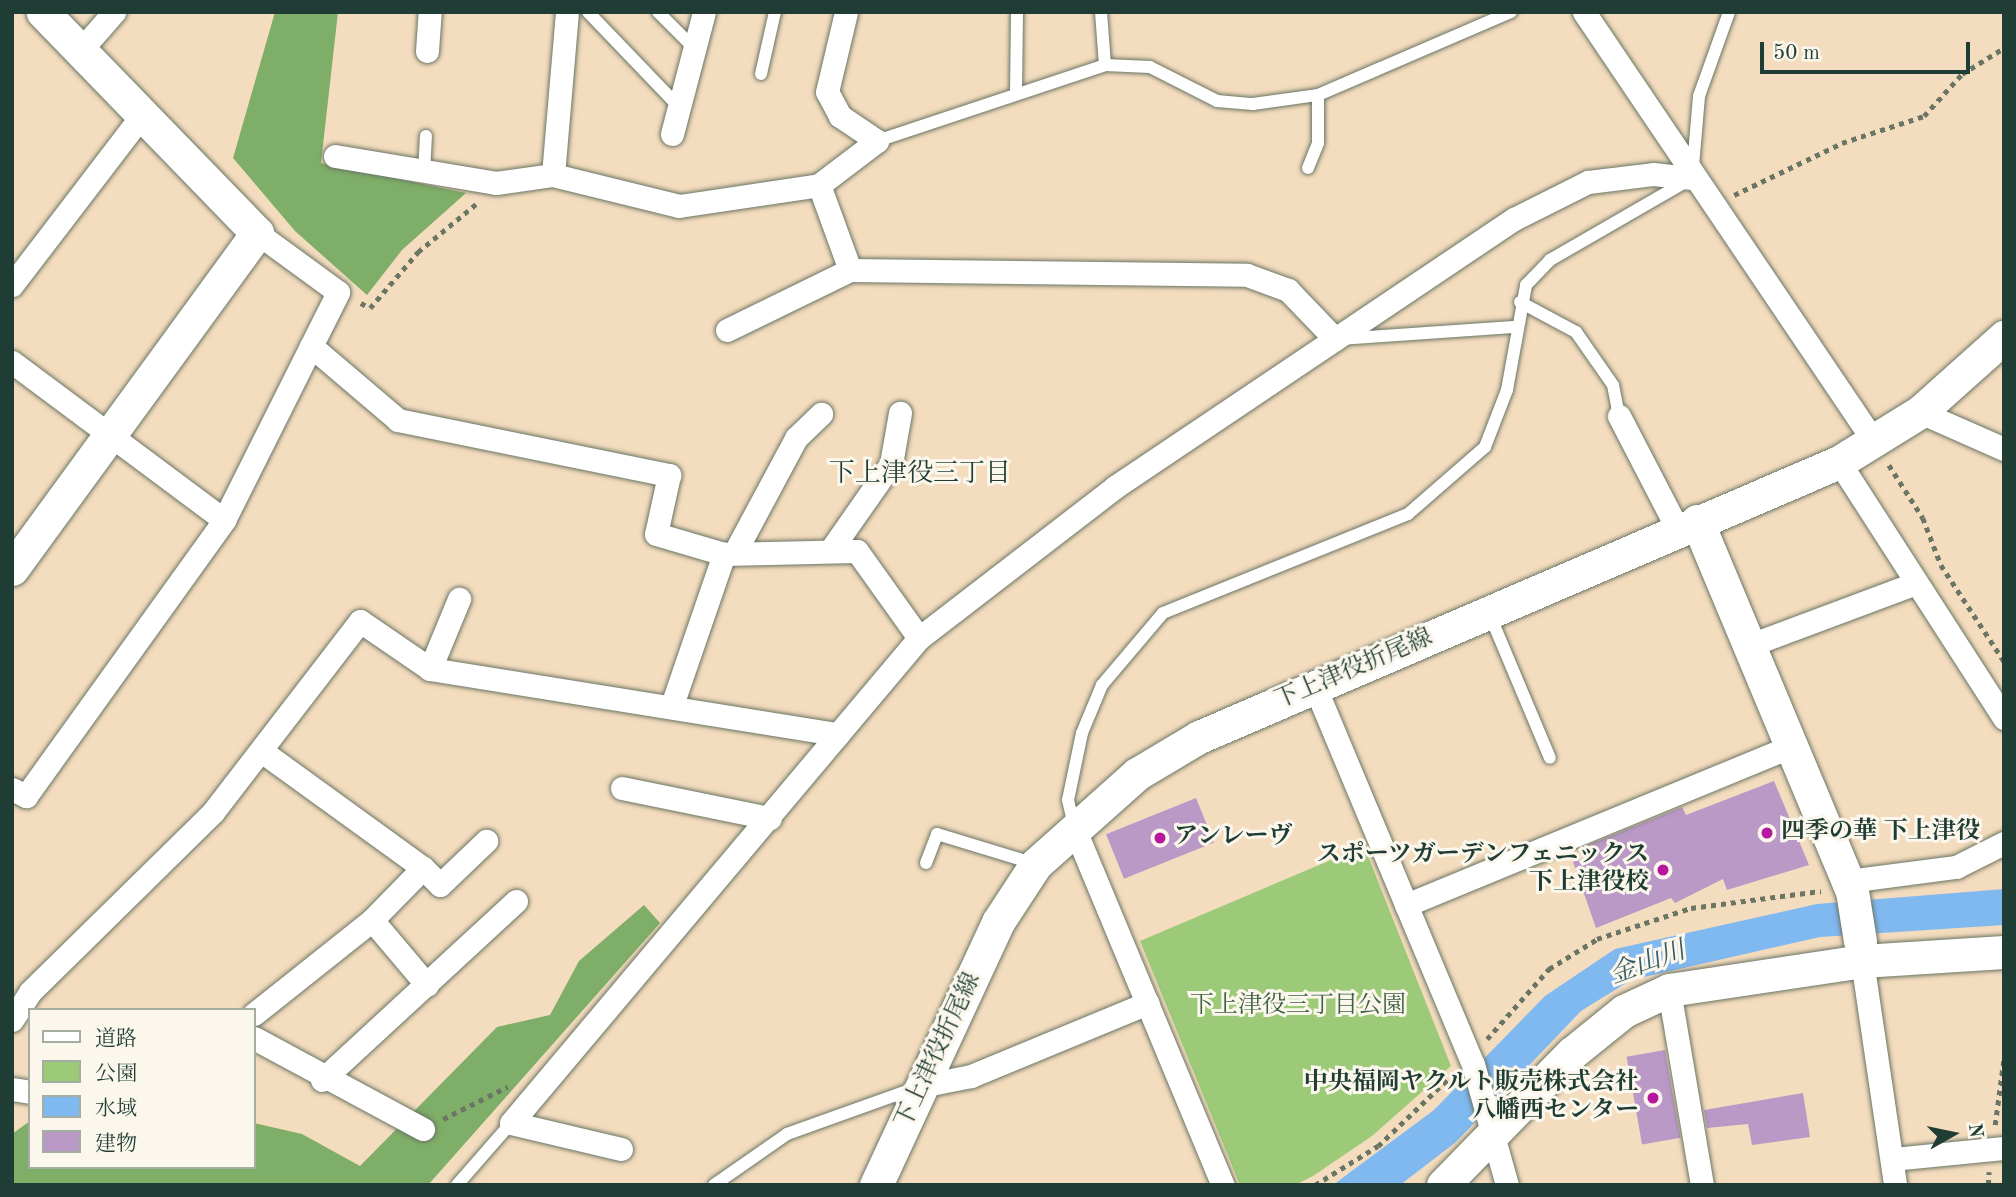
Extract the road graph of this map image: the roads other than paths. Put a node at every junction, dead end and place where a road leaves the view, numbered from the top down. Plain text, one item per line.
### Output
1 (43, 12) edge
2 (114, 12) edge
3 (430, 12) edge
4 (567, 12) edge
5 (588, 12) edge
6 (658, 12) edge
7 (704, 12) edge
8 (775, 12) edge
9 (846, 12) edge
10 (1017, 12) edge
11 (1101, 12) edge
12 (1511, 12) edge
13 (1584, 12) edge
14 (1730, 12) edge
15 (695, 49) junction
16 (80, 51) junction
17 (427, 51) dead end
18 (1105, 65) junction
19 (761, 74) dead end
20 (1016, 94) junction
21 (1318, 95) junction
22 (679, 107) junction
23 (141, 116) junction
24 (672, 134) dead end
25 (426, 136) dead end
26 (877, 141) junction
27 (335, 156) dead end
28 (1308, 168) dead end
29 (424, 173) junction
30 (553, 176) junction
31 (1692, 178) junction
32 (820, 185) junction
33 (257, 233) junction
34 (850, 270) junction
35 (12, 285) edge
36 (1520, 302) junction
37 (1515, 327) junction
38 (727, 330) dead end
39 (2004, 337) edge
40 (1335, 339) junction
41 (311, 346) junction
42 (12, 362) edge
43 (1920, 412) junction
44 (900, 413) dead end
45 (821, 414) dead end
46 (1619, 416) joint
47 (109, 433) junction
48 (1875, 443) junction
49 (2004, 449) edge
50 (1839, 462) junction
51 (223, 520) junction
52 (1687, 525) junction
53 (830, 551) junction
54 (730, 552) junction
55 (12, 569) edge
56 (1916, 583) junction
57 (460, 599) dead end
58 (1489, 611) junction
59 (919, 638) junction
60 (1753, 644) junction
61 (430, 669) junction
62 (1315, 687) junction
63 (672, 705) junction
64 (2004, 718) edge
65 (838, 734) junction
66 (1794, 745) junction
67 (263, 752) junction
68 (1550, 758) dead end
69 (622, 788) dead end
70 (12, 789) edge
71 (770, 818) junction
72 (1075, 830) junction
73 (486, 841) dead end
74 (2004, 844) edge
75 (926, 863) dead end
76 (1036, 864) junction
77 (423, 868) junction
78 (1850, 886) junction
79 (516, 901) dead end
80 (1406, 905) junction
81 (372, 920) junction
82 (1861, 951) junction
83 (2004, 952) edge
84 (427, 985) junction
85 (1669, 990) junction
86 (1147, 1003) junction
87 (256, 1012) edge
88 (12, 1020) edge
89 (256, 1039) edge
90 (322, 1080) junction
91 (921, 1086) junction
92 (511, 1123) junction
93 (1494, 1127) junction
94 (423, 1129) road end
95 (2004, 1148) edge
96 (621, 1149) dead end
97 (1893, 1160) junction
98 (457, 1185) edge
99 (714, 1185) edge
100 (877, 1185) edge
101 (1223, 1185) edge
102 (1443, 1185) edge
103 (1507, 1185) edge
104 (1702, 1185) edge
105 (1895, 1185) edge

1 - 16 street
2 - 16 street
3 - 17 street
4 - 30 street
5 - 22 lane
6 - 15 lane
7 - 15 street
8 - 19 lane
9 - 26 street
10 - 20 lane
11 - 18 lane
12 - 21 lane
13 - 31 street
14 - 31 lane
15 - 22 street
16 - 23 street
18 - 20 lane
18 - 21 lane
20 - 26 lane
21 - 28 lane
22 - 24 street
23 - 33 street
23 - 35 street
25 - 29 lane
26 - 32 street
27 - 29 street
29 - 30 street
30 - 32 street
31 - 36 lane
31 - 40 street
31 - 48 street
32 - 34 street
33 - 41 street
33 - 47 street
34 - 38 street
34 - 40 street
36 - 37 lane
36 - 46 lane
37 - 40 lane
37 - 72 lane
39 - 43 street, 下上津役折尾線
40 - 59 street
41 - 51 street
41 - 54 street
42 - 47 street
43 - 48 street, 下上津役折尾線
43 - 49 street
44 - 53 street
45 - 54 street
46 - 52 street
47 - 51 street
47 - 55 street
48 - 50 street, 下上津役折尾線
50 - 52 street, 下上津役折尾線
50 - 56 street
51 - 70 street
52 - 58 street, 下上津役折尾線
52 - 60 street
53 - 54 street
53 - 59 street
54 - 63 street
56 - 60 street
56 - 64 street
57 - 61 street
58 - 62 street, 下上津役折尾線
58 - 68 lane
59 - 65 street
60 - 66 street
61 - 63 street
61 - 67 street
62 - 72 street, 下上津役折尾線
62 - 80 street
63 - 65 street
65 - 71 street
66 - 78 street
66 - 80 street
67 - 77 street
67 - 88 street
69 - 71 street
71 - 92 street
72 - 76 street, 下上津役折尾線
72 - 86 street
73 - 77 street
74 - 78 street
75 - 76 lane
76 - 91 street, 下上津役折尾線
77 - 81 street
78 - 82 street
79 - 84 street
80 - 93 street
81 - 84 street
81 - 87 street
82 - 83 street
82 - 85 street
82 - 97 street
84 - 90 street
85 - 93 street
85 - 104 street
86 - 91 street
86 - 101 street
89 - 90 street
90 - 94 street
91 - 99 lane
91 - 100 street, 下上津役折尾線
92 - 96 street
92 - 98 lane
93 - 102 street
93 - 103 street
95 - 97 street
97 - 105 street

